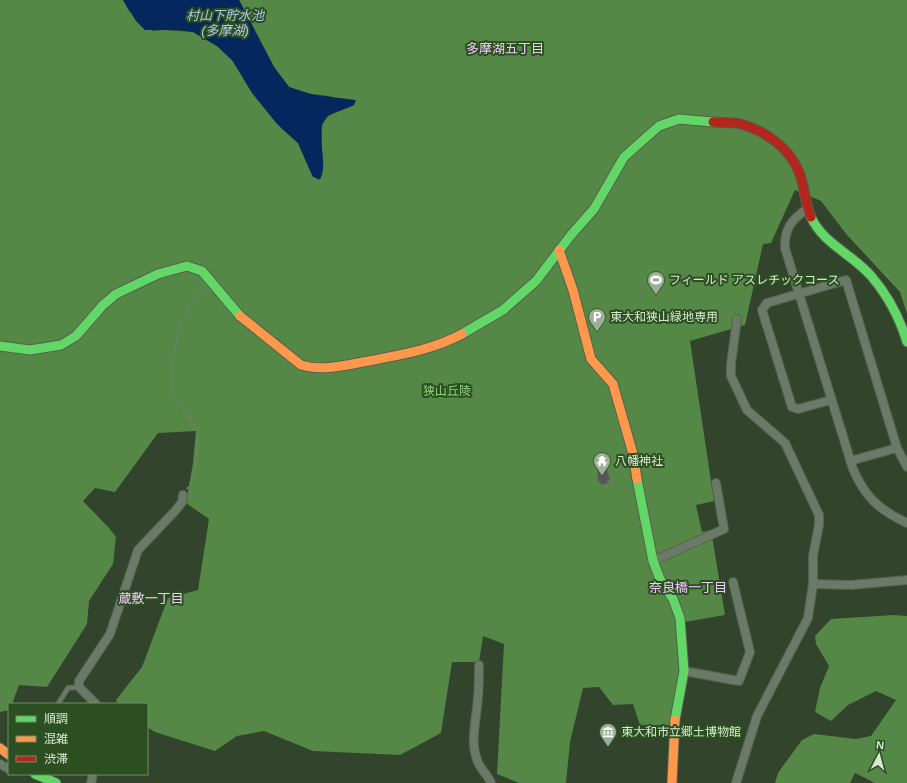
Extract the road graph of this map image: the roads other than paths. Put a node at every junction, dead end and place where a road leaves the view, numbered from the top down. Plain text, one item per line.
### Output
1 (807, 209) junction
2 (559, 250) junction
3 (798, 294) junction
4 (737, 319) dead end
5 (907, 342) edge
6 (0, 346) edge
7 (831, 400) junction
8 (897, 448) junction
9 (850, 461) junction
10 (907, 467) edge
11 (716, 483) dead end
12 (183, 495) road end
13 (907, 523) edge
14 (654, 561) junction
15 (907, 580) edge
16 (733, 582) dead end
17 (812, 584) junction
18 (479, 665) dead end
19 (684, 671) junction
20 (79, 687) junction
21 (59, 703) edge
22 (95, 703) edge
23 (0, 748) edge
24 (8, 754) edge
25 (37, 775) edge
26 (56, 783) edge
27 (492, 783) edge
28 (672, 783) edge
29 (736, 783) edge

1 - 2 street
1 - 3 street
1 - 5 street
2 - 6 street
2 - 14 street
3 - 7 street
3 - 7 street
3 - 8 street
4 - 17 street
7 - 9 street
8 - 9 street
8 - 10 street
9 - 13 street
11 - 14 street
12 - 20 street
14 - 19 street
15 - 17 street
16 - 19 street
17 - 29 street
18 - 27 street
19 - 28 street
20 - 21 lane
20 - 22 street
23 - 24 street
25 - 26 street

